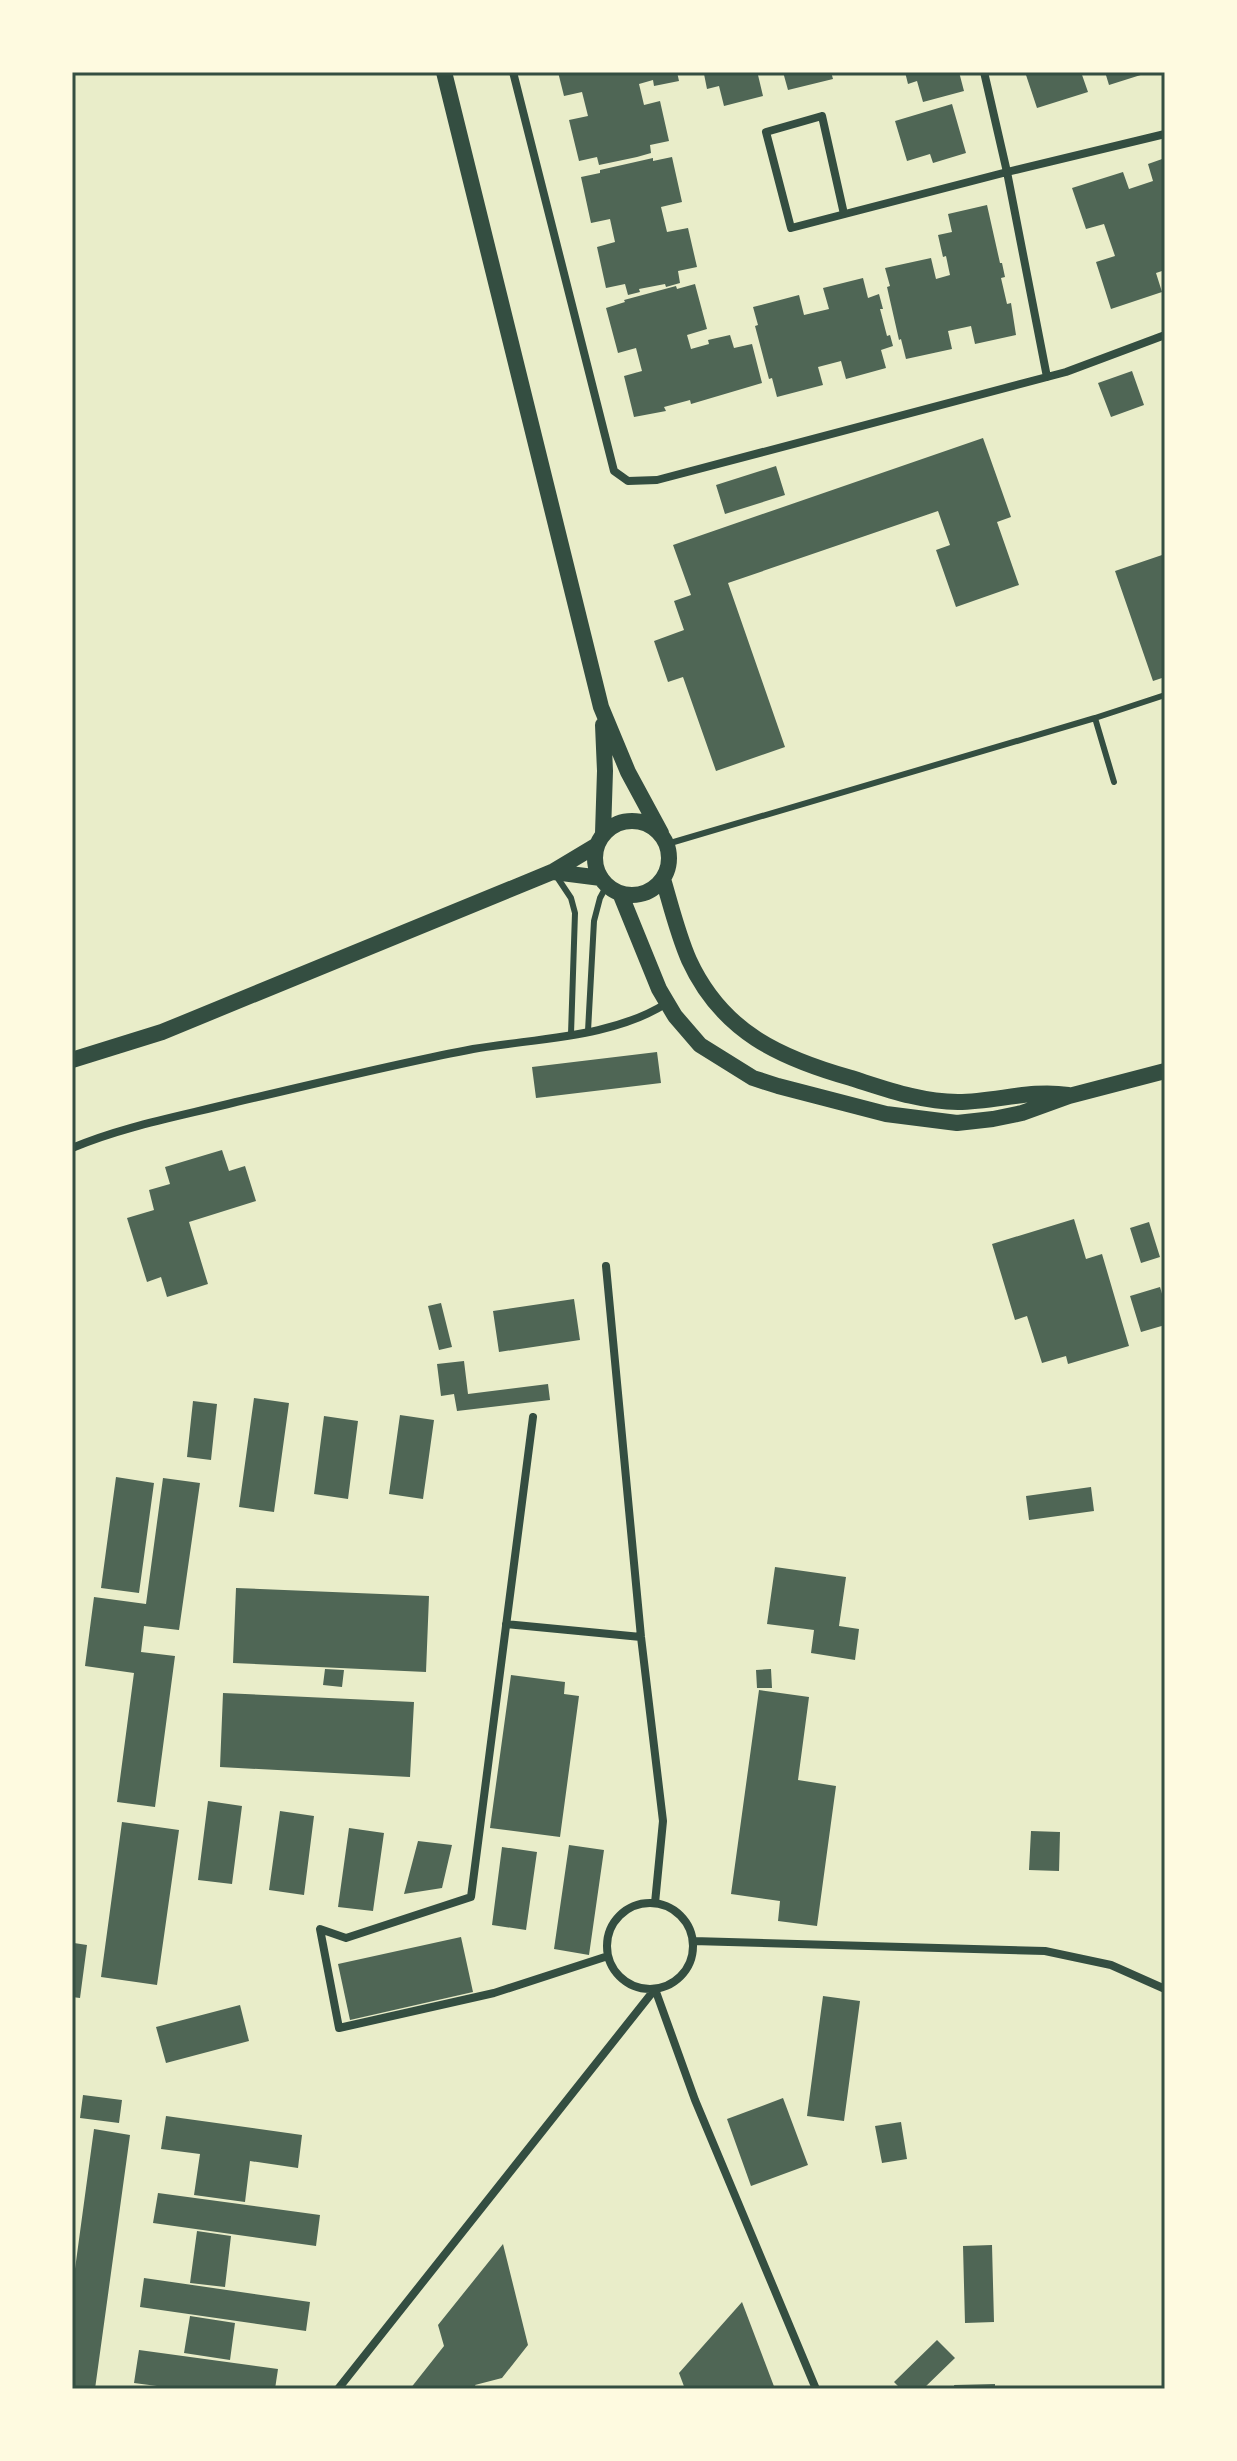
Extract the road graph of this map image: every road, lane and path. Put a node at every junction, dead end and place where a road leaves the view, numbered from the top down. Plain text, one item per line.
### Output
1 (444, 72) edge
2 (513, 72) edge
3 (984, 72) edge
4 (1165, 134) edge
5 (1007, 172) junction
6 (844, 214) junction
7 (1165, 335) edge
8 (1047, 377) junction
9 (1165, 695) edge
10 (601, 707) junction
11 (1095, 718) junction
12 (1114, 782) dead end
13 (664, 838) junction
14 (600, 839) junction
15 (552, 872) junction
16 (663, 879) junction
17 (609, 886) junction
18 (667, 1003) junction
19 (588, 1031) junction
20 (571, 1034) junction
21 (72, 1060) edge
22 (1165, 1071) edge
23 (1069, 1096) junction
24 (72, 1148) edge
25 (606, 1266) dead end
26 (533, 1417) dead end
27 (506, 1624) junction
28 (641, 1637) junction
29 (655, 1903) junction
30 (693, 1941) junction
31 (608, 1956) junction
32 (655, 1989) junction
33 (1165, 1989) edge
34 (338, 2389) edge
35 (816, 2389) edge

1 - 10 main road
2 - 8 street
3 - 5 street
4 - 5 street
5 - 6 street
5 - 8 street
6 - 6 street
7 - 8 street
9 - 11 lane
10 - 13 main road
10 - 14 main road
11 - 12 lane
11 - 13 lane
13 - 14 main road
13 - 16 main road
14 - 15 main road
14 - 17 main road
15 - 17 main road
15 - 20 lane
15 - 21 main road
16 - 17 main road
16 - 23 main road
17 - 18 main road
17 - 19 lane
18 - 19 street
18 - 23 main road
19 - 20 street
20 - 24 street
22 - 23 main road
25 - 28 street
26 - 27 street
27 - 28 street
27 - 31 street
28 - 29 street
29 - 30 street
29 - 31 street
30 - 32 street
30 - 33 street
31 - 32 street
32 - 34 street
32 - 35 street

